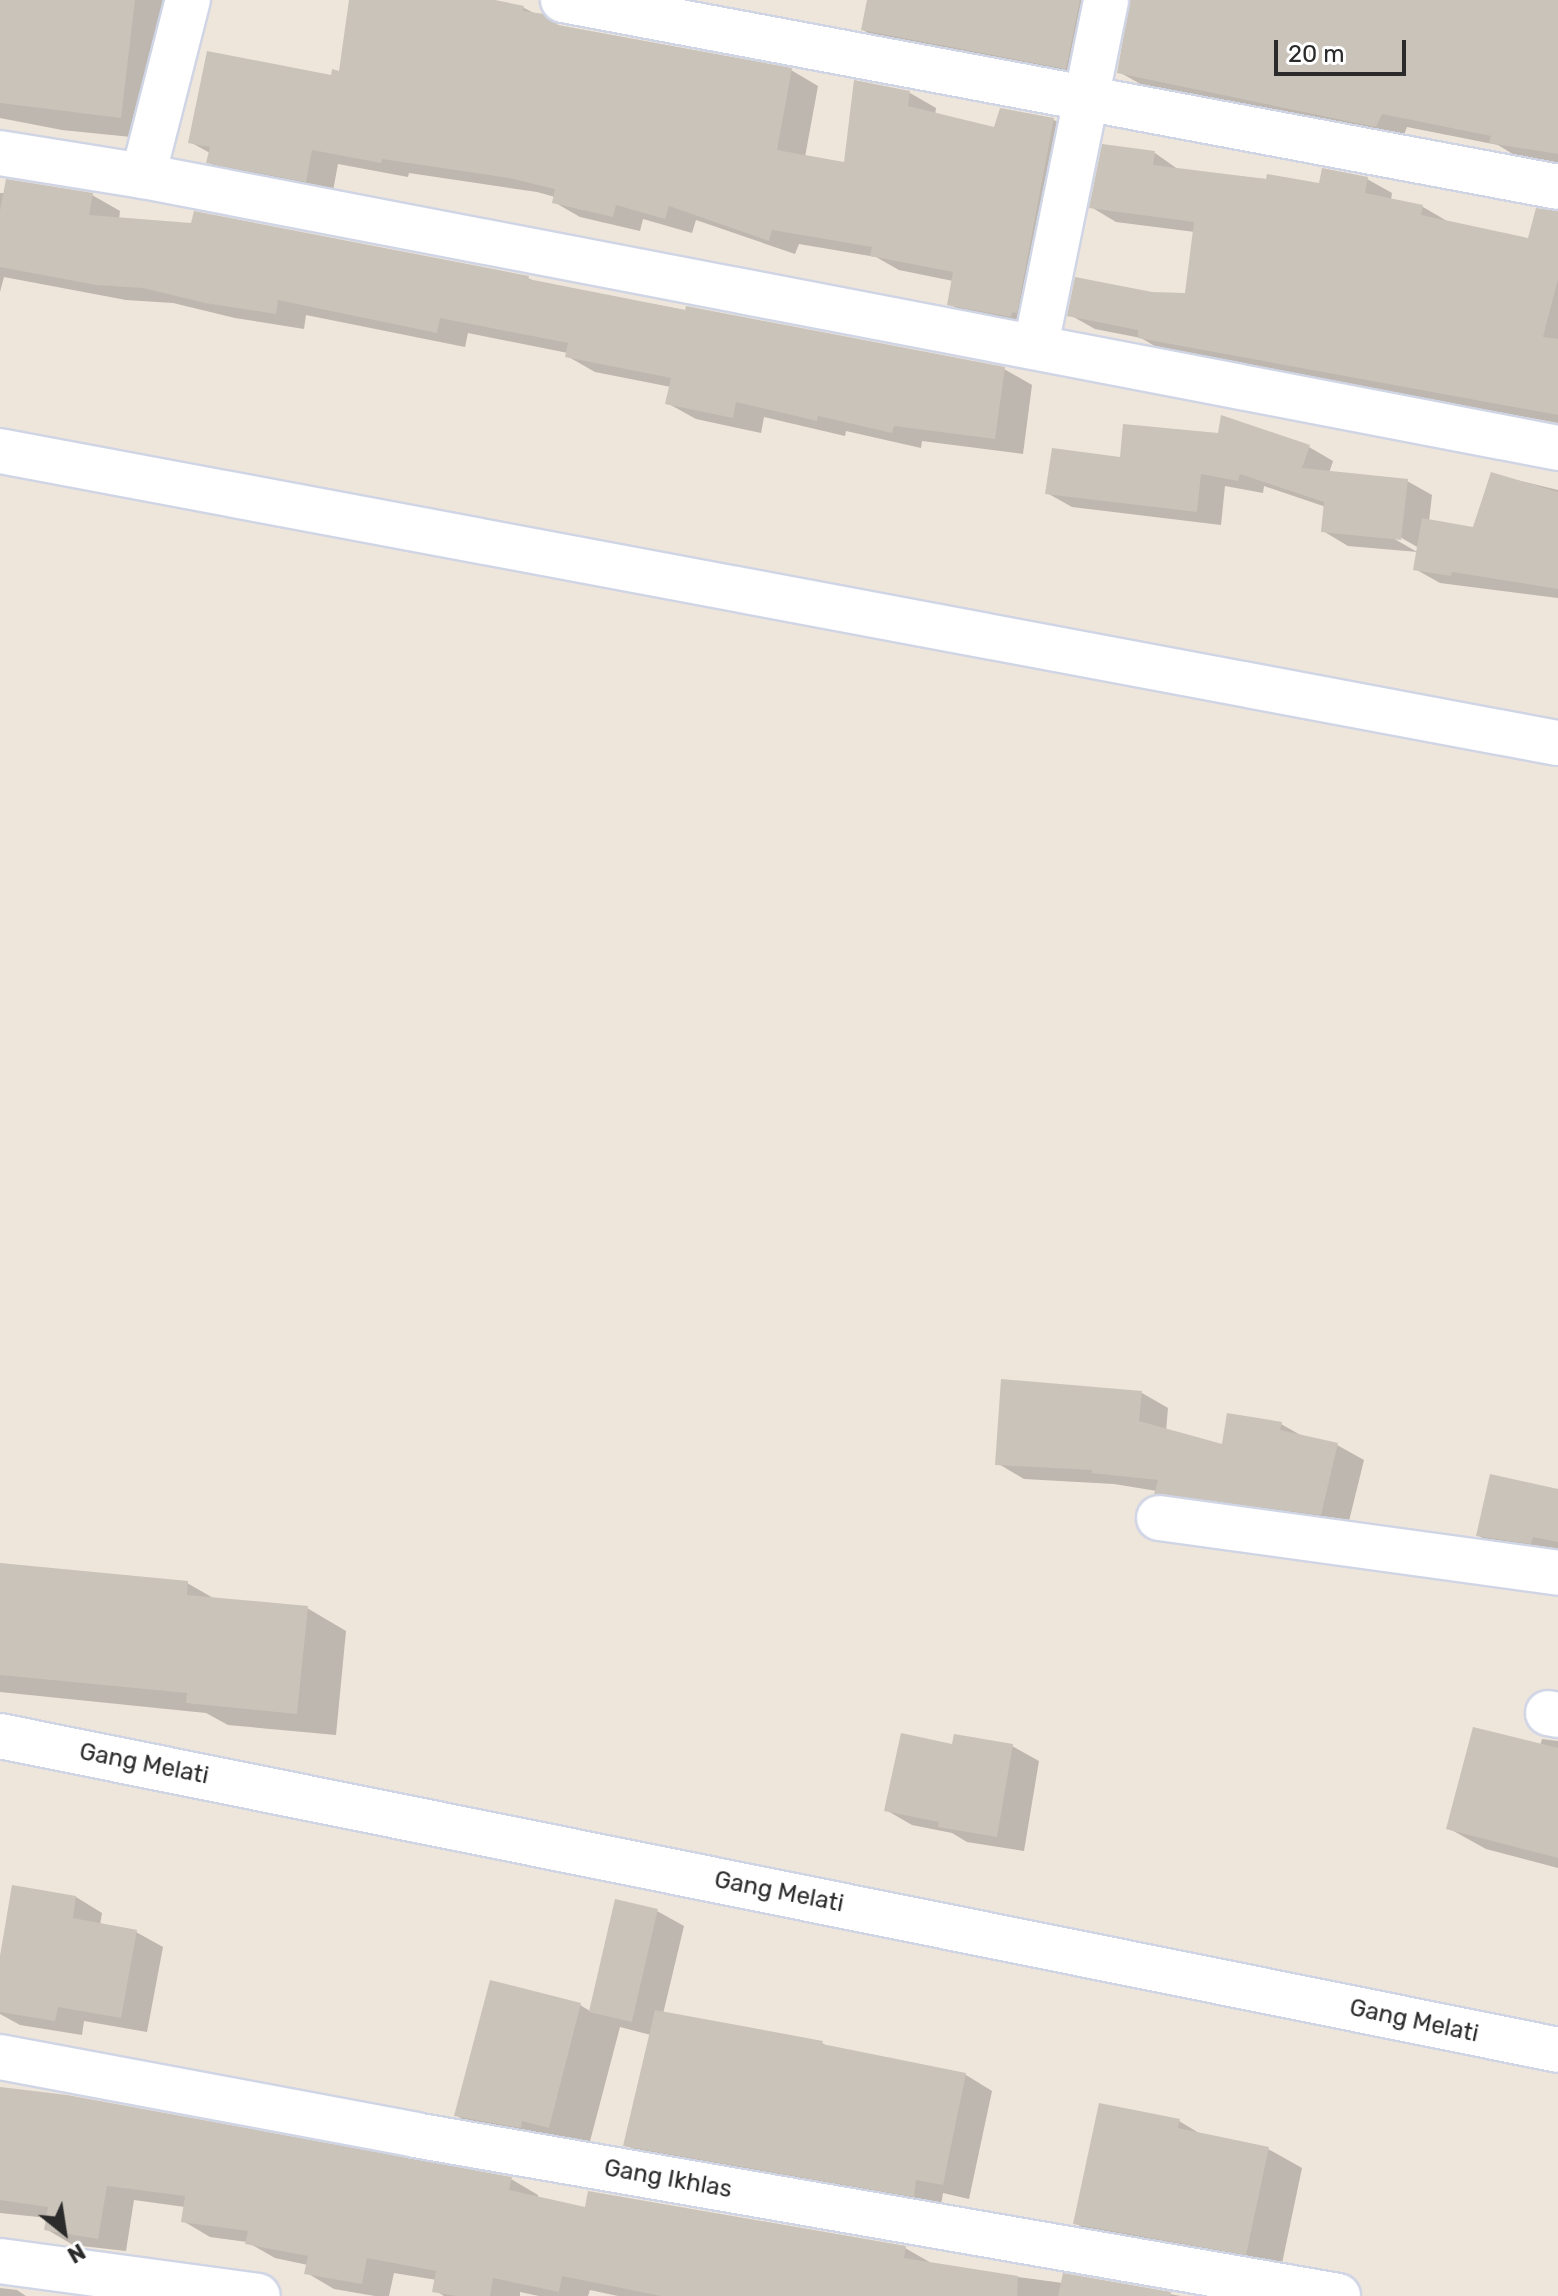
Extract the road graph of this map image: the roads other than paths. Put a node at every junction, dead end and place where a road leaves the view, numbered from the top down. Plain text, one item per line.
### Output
1 (188, 0) edge
2 (563, 0) edge
3 (1106, 0) edge
4 (1087, 96) junction
5 (0, 153) edge
6 (143, 176) junction
7 (1558, 187) edge
8 (1036, 345) junction
9 (1558, 448) edge
10 (0, 451) edge
11 (1558, 743) edge
12 (1159, 1518) dead end
13 (1558, 1573) edge
14 (0, 1736) edge
15 (1558, 2050) edge
16 (0, 2057) edge
17 (0, 2261) edge
18 (258, 2296) edge
19 (1338, 2296) edge

1 - 6 street
2 - 4 street
3 - 4 street
4 - 7 street
4 - 8 street
5 - 6 street
6 - 8 street
8 - 9 street
10 - 11 street
12 - 13 street
14 - 15 street, Gang Melati
16 - 19 street, Gang Ikhlas
17 - 18 street

